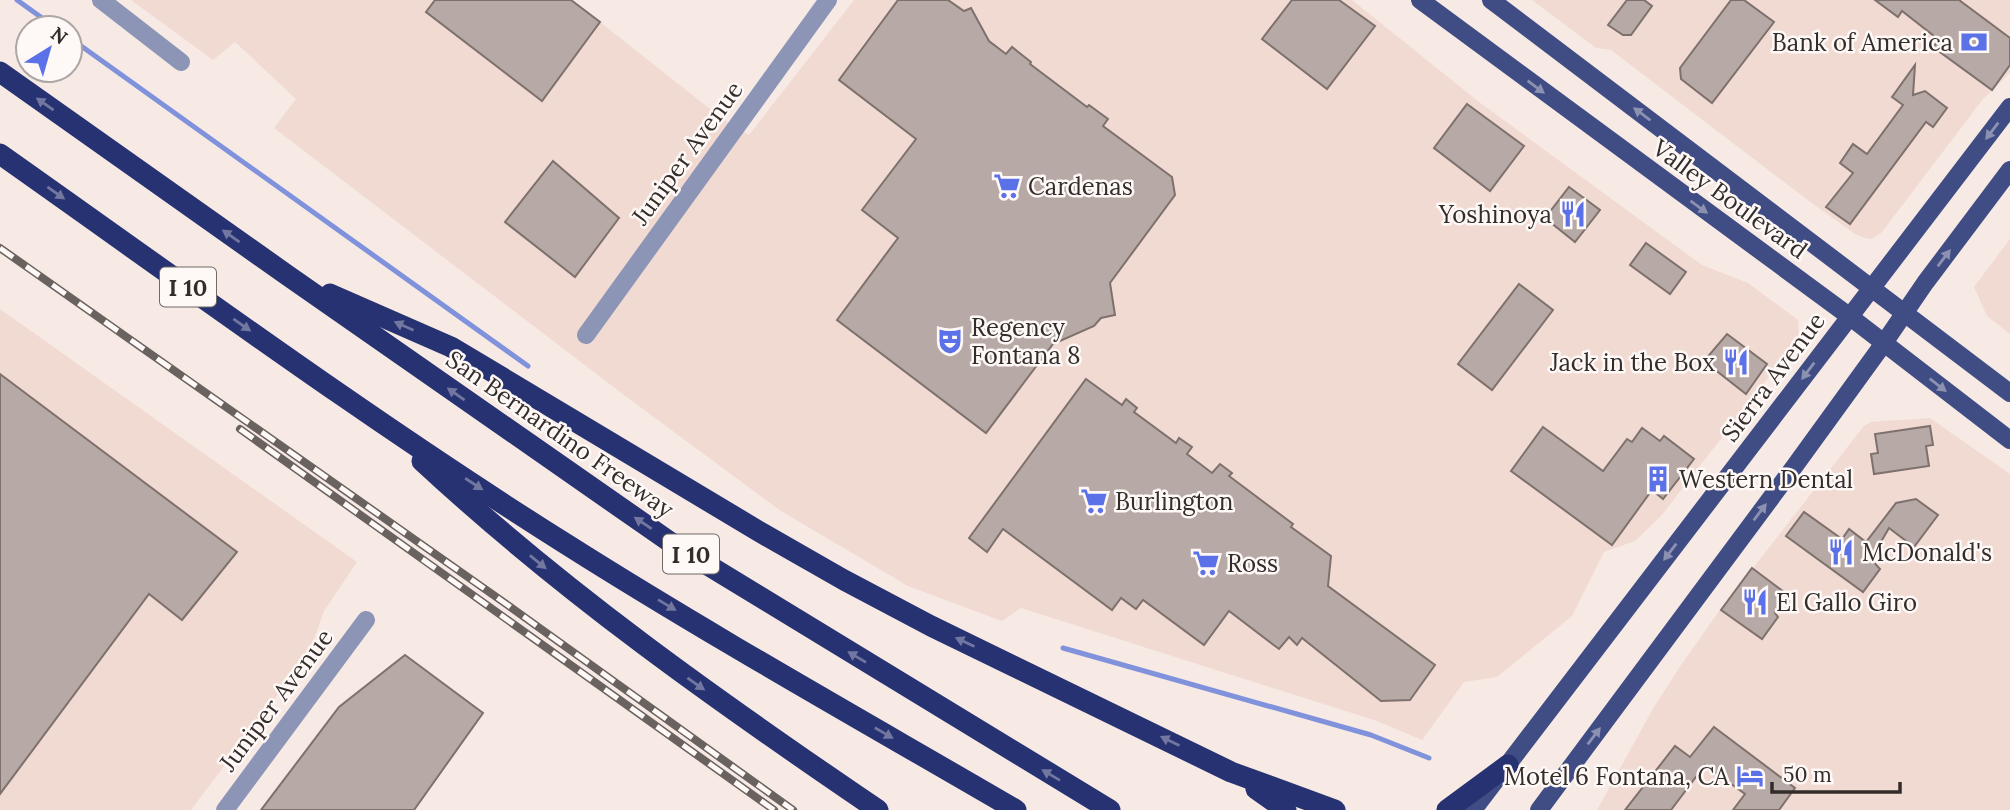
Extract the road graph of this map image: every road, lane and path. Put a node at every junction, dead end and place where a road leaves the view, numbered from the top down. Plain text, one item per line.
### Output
1 (101, 0) edge
2 (828, 0) edge
3 (1420, 0) edge
4 (1491, 0) edge
5 (181, 62) dead end
6 (0, 72) edge
7 (2010, 107) edge
8 (0, 154) edge
9 (2010, 170) edge
10 (287, 275) junction
11 (1872, 288) junction
12 (1904, 313) junction
13 (1849, 316) junction
14 (586, 335) dead end
15 (1884, 344) junction
16 (2010, 393) edge
17 (376, 420) junction
18 (2010, 440) edge
19 (366, 620) dead end
20 (1508, 765) junction
21 (1231, 772) junction
22 (225, 810) edge
23 (878, 810) edge
24 (1016, 810) edge
25 (1110, 810) edge
26 (1286, 810) edge
27 (1335, 810) edge
28 (1447, 810) edge
29 (1473, 810) edge
30 (1538, 810) edge

1 - 5 street
2 - 14 street, Juniper Avenue
3 -> 13 main road, Valley Boulevard
11 -> 4 main road, Valley Boulevard
10 -> 6 highway, San Bernardino Freeway / I 10
7 -> 11 main road, Sierra Avenue
8 -> 17 highway, I 10
12 -> 9 main road
21 -> 10 highway
25 -> 10 highway, San Bernardino Freeway / I 10
11 - 12 main road, Valley Boulevard
11 - 13 main road, Sierra Avenue
12 - 15 main road
12 - 16 main road, Valley Boulevard
13 - 15 main road, Valley Boulevard
13 -> 20 main road, Sierra Avenue
15 -> 18 main road, Valley Boulevard
30 -> 15 main road
17 -> 23 highway
17 -> 24 highway, I 10
19 - 22 street, Juniper Avenue
20 - 28 highway
20 - 29 main road, Sierra Avenue
21 - 26 highway
21 - 27 highway

